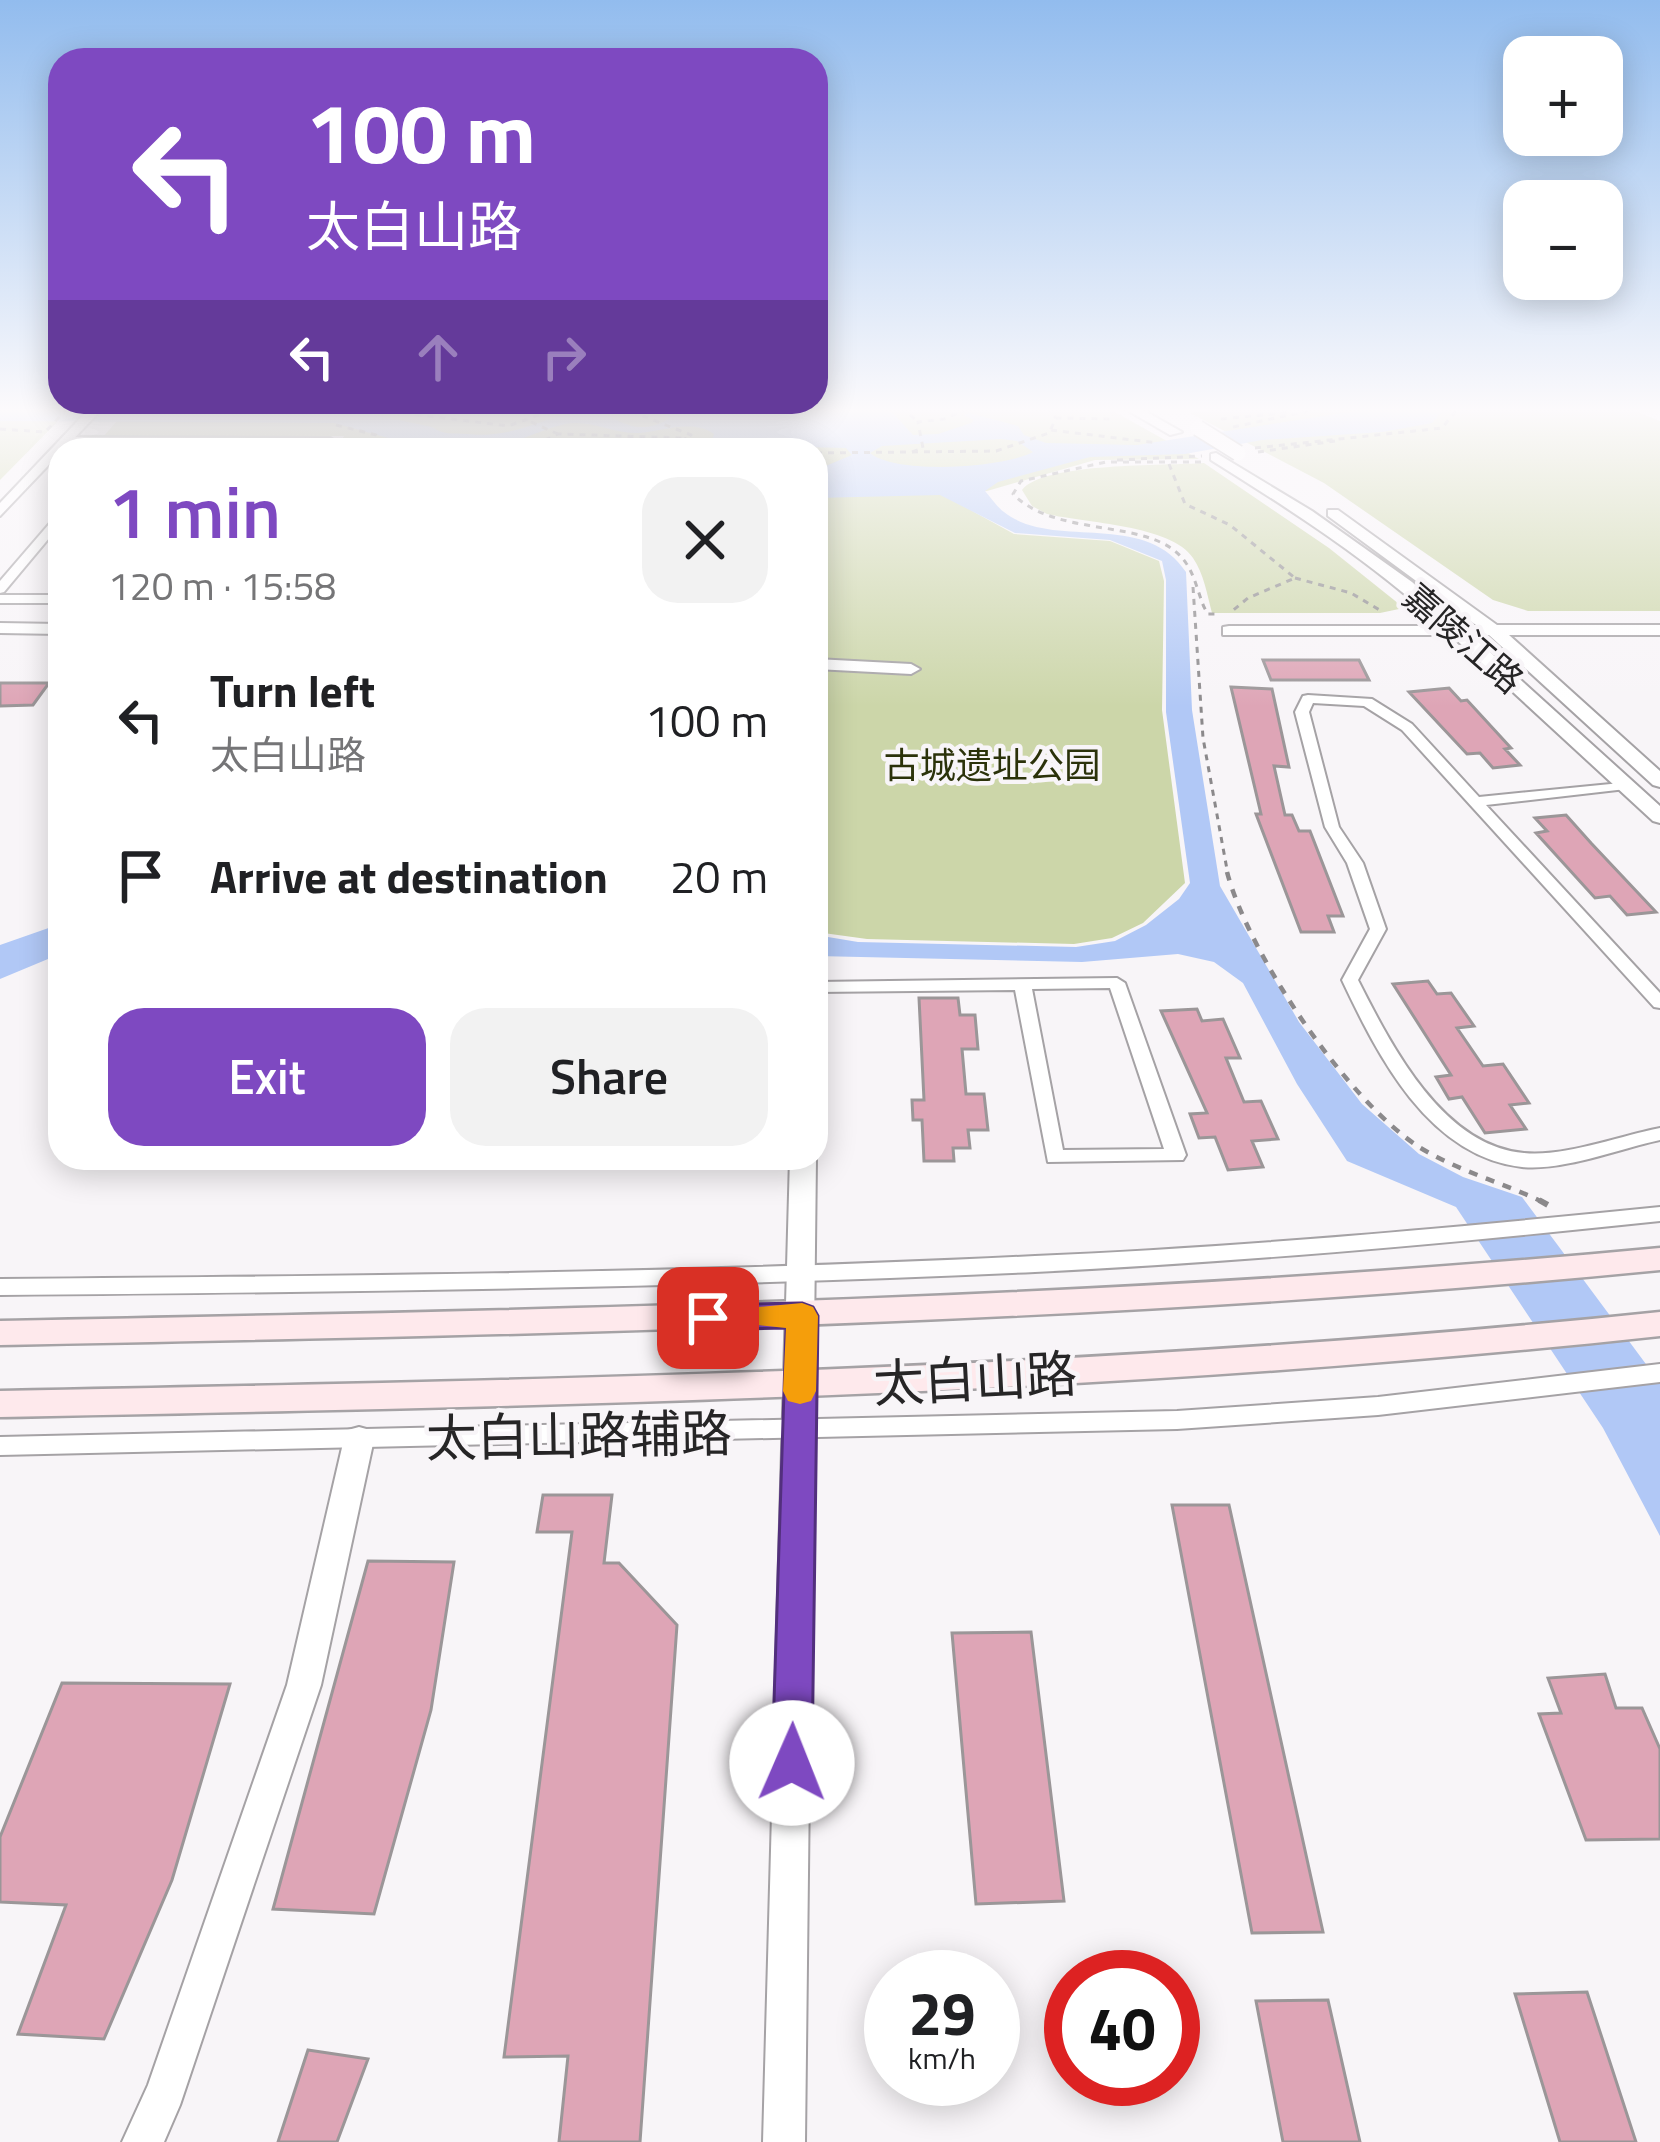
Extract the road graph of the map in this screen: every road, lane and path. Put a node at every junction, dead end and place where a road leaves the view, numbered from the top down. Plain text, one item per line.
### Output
1 (1025, 507) edge
2 (1195, 507) edge
3 (1289, 507) edge
4 (1326, 507) edge
5 (48, 532) edge
6 (1294, 578) junction
7 (1192, 587) junction
8 (0, 589) edge
9 (0, 599) edge
10 (48, 599) edge
11 (1231, 619) junction
12 (0, 628) edge
13 (48, 629) edge
14 (1660, 630) edge
15 (1458, 631) junction
16 (1494, 631) junction
17 (1397, 632) junction
18 (828, 665) edge
19 (911, 669) dead end
20 (1660, 782) edge
21 (1626, 785) junction
22 (1479, 801) junction
23 (1660, 818) edge
24 (1022, 984) junction
25 (828, 987) edge
26 (1660, 1003) edge
27 (1660, 1134) edge
28 (803, 1170) edge
29 (1660, 1214) edge
30 (1579, 1224) junction
31 (1660, 1259) edge
32 (803, 1274) junction
33 (0, 1287) edge
34 (802, 1316) junction
35 (1653, 1325) edge
36 (0, 1333) edge
37 (1660, 1373) edge
38 (800, 1386) junction
39 (0, 1404) edge
40 (800, 1431) junction
41 (359, 1439) junction
42 (0, 1446) edge
43 (143, 2142) edge
44 (784, 2142) edge

1 - 7 path
2 - 6 path
3 - 15 street, 嘉陵江路
4 - 16 street, 嘉陵江路
5 - 8 street
6 - 11 path
6 - 17 path
7 - 11 path
7 - 30 path
9 - 10 street
11 - 17 street
12 - 13 street
14 - 16 street
15 - 16 street
15 - 17 street
15 - 21 street, 嘉陵江路
16 - 20 street, 嘉陵江路
18 - 19 street
21 - 22 street
21 - 23 street, 嘉陵江路
22 - 26 street
22 - 27 street
24 - 24 street
24 - 25 street
28 - 32 street
29 - 30 street
30 - 32 street
31 - 34 main road, 太白山路
32 - 33 street
32 - 34 street
34 - 36 main road, 太白山路
34 - 38 street
35 - 38 main road, 太白山路
37 - 40 street, 太白山路辅路
38 - 39 main road, 太白山路
38 - 40 street
40 - 41 street, 太白山路辅路
40 - 44 street
41 - 42 street, 太白山路辅路
41 - 43 street

